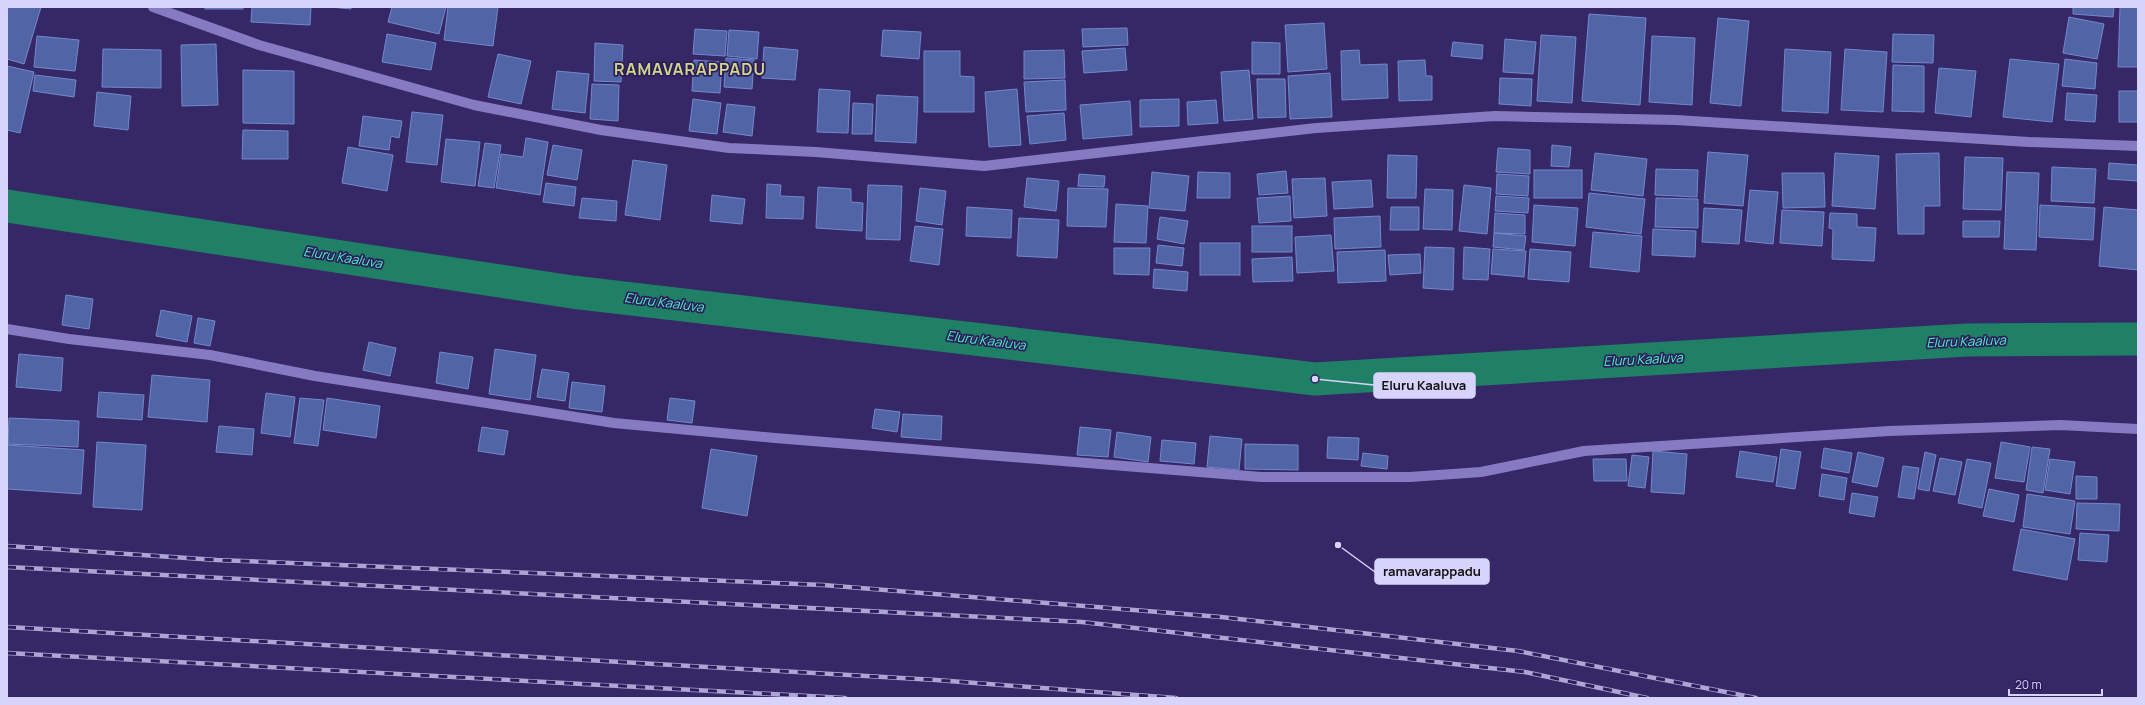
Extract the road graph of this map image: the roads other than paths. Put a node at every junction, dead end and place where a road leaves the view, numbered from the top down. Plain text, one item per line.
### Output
1 (153, 7) edge
2 (2138, 146) edge
3 (7, 330) edge
4 (2138, 428) edge

1 - 2 street
3 - 4 street

